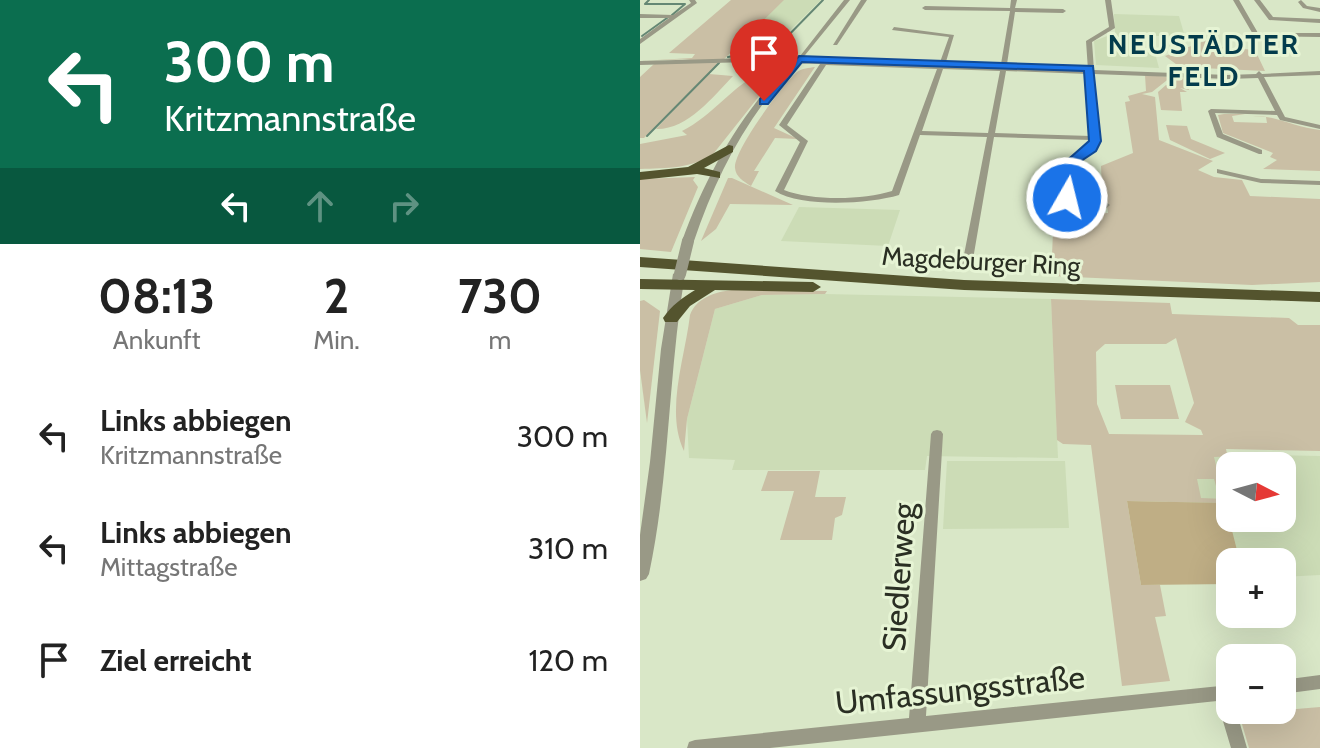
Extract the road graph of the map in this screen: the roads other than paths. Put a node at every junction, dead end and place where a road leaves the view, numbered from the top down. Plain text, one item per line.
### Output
1 (847, 0) edge
2 (864, 0) edge
3 (1014, 0) edge
4 (1108, 0) edge
5 (1236, 0) edge
6 (1257, 0) edge
7 (691, 2) edge
8 (1301, 2) dead end
9 (925, 8) dead end
10 (1012, 9) junction
11 (1320, 10) edge
12 (1063, 11) dead end
13 (640, 16) edge
14 (675, 17) junction
15 (1320, 21) edge
16 (894, 29) dead end
17 (1320, 35) edge
18 (642, 39) edge
19 (835, 44) dead end
20 (796, 62) junction
21 (640, 63) edge
22 (823, 65) junction
23 (941, 66) junction
24 (1089, 70) junction
25 (1320, 70) edge
26 (1260, 74) junction
27 (1278, 113) junction
28 (1320, 127) edge
29 (919, 133) junction
30 (991, 135) junction
31 (1095, 138) junction
32 (729, 149) junction
33 (1259, 152) dead end
34 (686, 171) junction
35 (1220, 171) dead end
36 (644, 175) edge
37 (715, 175) junction
38 (1320, 183) edge
39 (1067, 198) dead end
40 (640, 255) edge
41 (640, 262) edge
42 (967, 265) dead end
43 (678, 280) junction
44 (640, 284) edge
45 (719, 285) junction
46 (1320, 290) edge
47 (1088, 291) junction
48 (1320, 297) edge
49 (671, 318) junction
50 (937, 434) dead end
51 (640, 574) edge
52 (1320, 682) edge
53 (1296, 685) edge
54 (1216, 694) edge
55 (1233, 724) edge
56 (917, 725) junction
57 (695, 748) edge
58 (1239, 748) edge

1 - 20 street
2 - 19 street
3 - 10 street
4 - 24 street
5 - 17 street
6 - 15 street
7 - 14 street
8 - 11 street
9 - 10 street
10 - 12 street
10 - 30 street
13 - 14 street
14 - 18 street
16 - 23 street
20 - 21 street
20 - 22 street
20 - 23 street
20 - 32 street
22 - 23 street
22 - 29 street
23 - 24 street
23 - 29 street
24 - 26 street
24 - 31 street
25 - 26 street
26 - 27 street
27 - 28 street
27 - 33 street
29 - 30 street
30 - 31 street
30 - 42 street
31 - 39 street
32 - 34 highway
32 - 37 street
34 - 36 highway
34 - 37 highway
35 - 38 street
36 - 37 highway
37 - 43 street, bridge
40 - 46 highway, Magdeburger Ring
41 - 47 highway, Magdeburger Ring
43 - 44 highway
43 - 45 highway
43 - 49 street
45 - 47 highway
45 - 49 highway
47 - 48 highway, Magdeburger Ring
49 - 51 street
50 - 56 street, Siedlerweg
52 - 53 street
54 - 56 street, Umfassungsstraße
55 - 58 street
56 - 57 street, Umfassungsstraße

